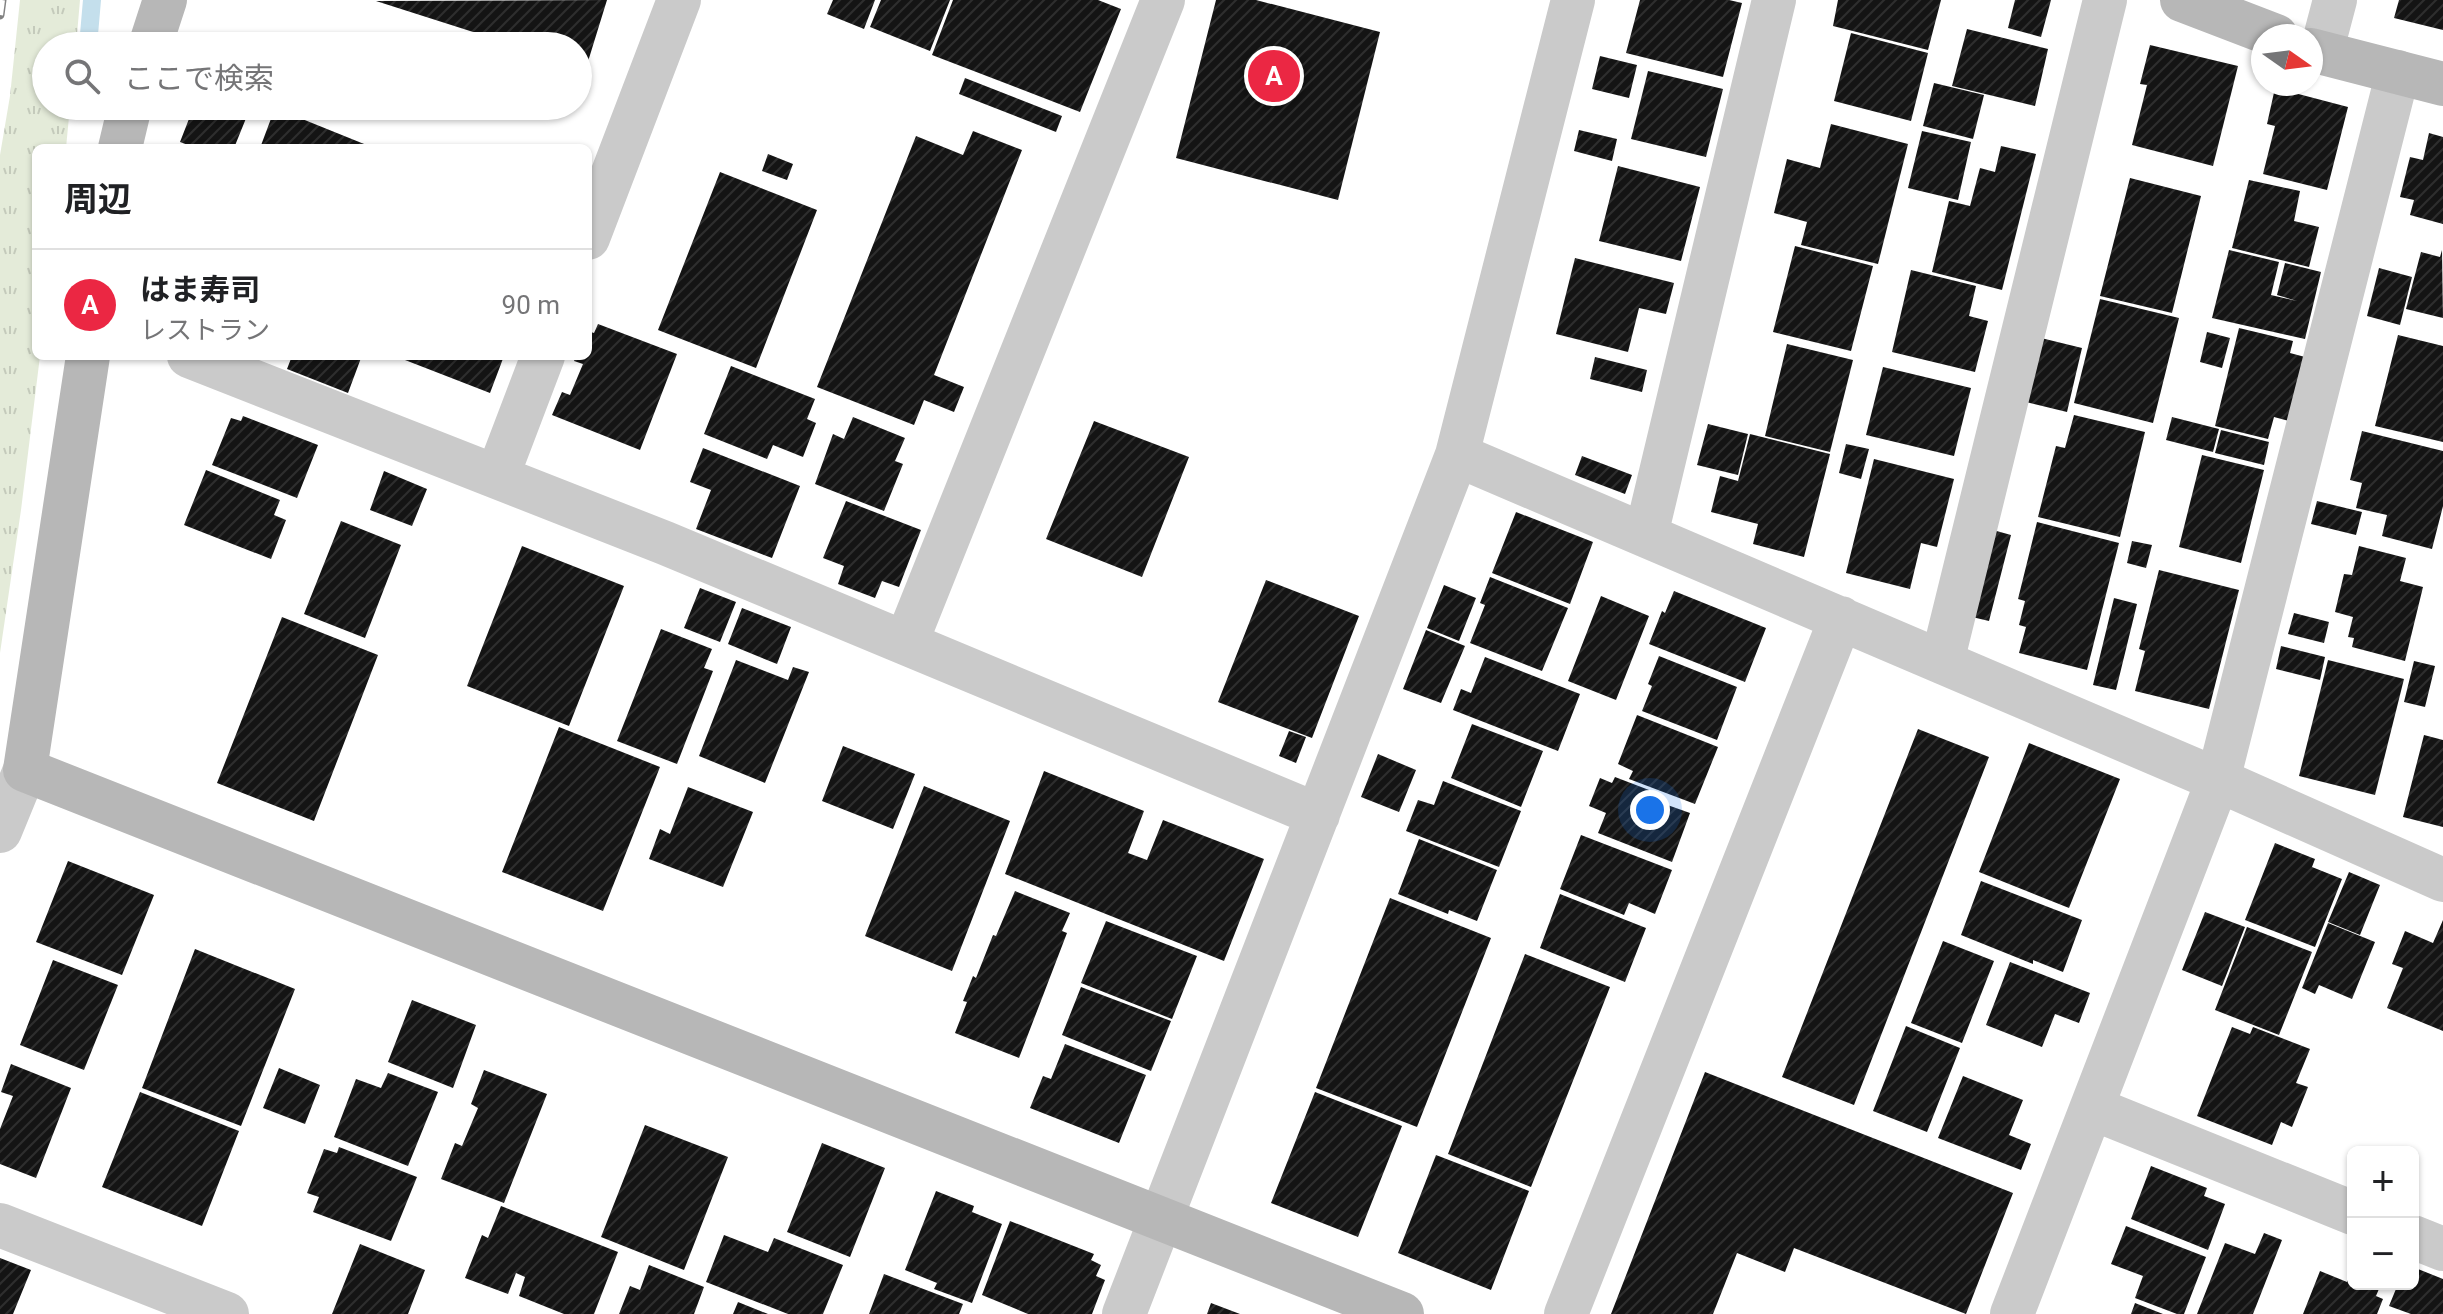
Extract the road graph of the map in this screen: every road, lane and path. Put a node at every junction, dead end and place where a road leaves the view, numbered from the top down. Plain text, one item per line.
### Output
1 (165, 0) edge
2 (679, 0) edge
3 (1163, 0) edge
4 (1774, 0) edge
5 (2105, 0) edge
6 (2182, 0) edge
7 (2335, 0) edge
8 (1566, 2) edge
9 (2251, 26) edge
10 (155, 32) edge
11 (2323, 32) edge
12 (2323, 53) edge
13 (2398, 72) junction
14 (2443, 84) edge
15 (127, 120) edge
16 (121, 144) edge
17 (592, 228) edge
18 (87, 360) edge
19 (199, 360) edge
20 (541, 360) edge
21 (1457, 455) junction
22 (497, 477) junction
23 (1646, 535) junction
24 (1841, 618) junction
25 (906, 643) junction
26 (1942, 662) junction
27 (25, 770) junction
28 (2218, 780) junction
29 (1318, 815) junction
30 (0, 831) edge
31 (2443, 880) edge
32 (2092, 1108) junction
33 (2347, 1211) edge
34 (1161, 1219) junction
35 (0, 1225) edge
36 (2419, 1239) edge
37 (2443, 1249) edge
38 (227, 1314) edge
39 (1124, 1314) edge
40 (1402, 1314) edge
41 (1566, 1314) edge
42 (2012, 1314) edge

1 - 10 street
2 - 17 street
3 - 25 street
4 - 23 street
5 - 26 street
6 - 9 street
7 - 11 street
8 - 21 street
12 - 13 street
13 - 14 street
13 - 28 street
15 - 16 street
18 - 27 street
19 - 22 street
20 - 22 street
21 - 23 street
21 - 29 street
22 - 25 street
23 - 24 street
24 - 26 street
24 - 41 street
25 - 29 street
26 - 28 street
27 - 30 street
27 - 34 street
28 - 31 street
28 - 32 street
29 - 34 street
32 - 33 street
32 - 42 street
34 - 39 street
34 - 40 street
35 - 38 street
36 - 37 street

